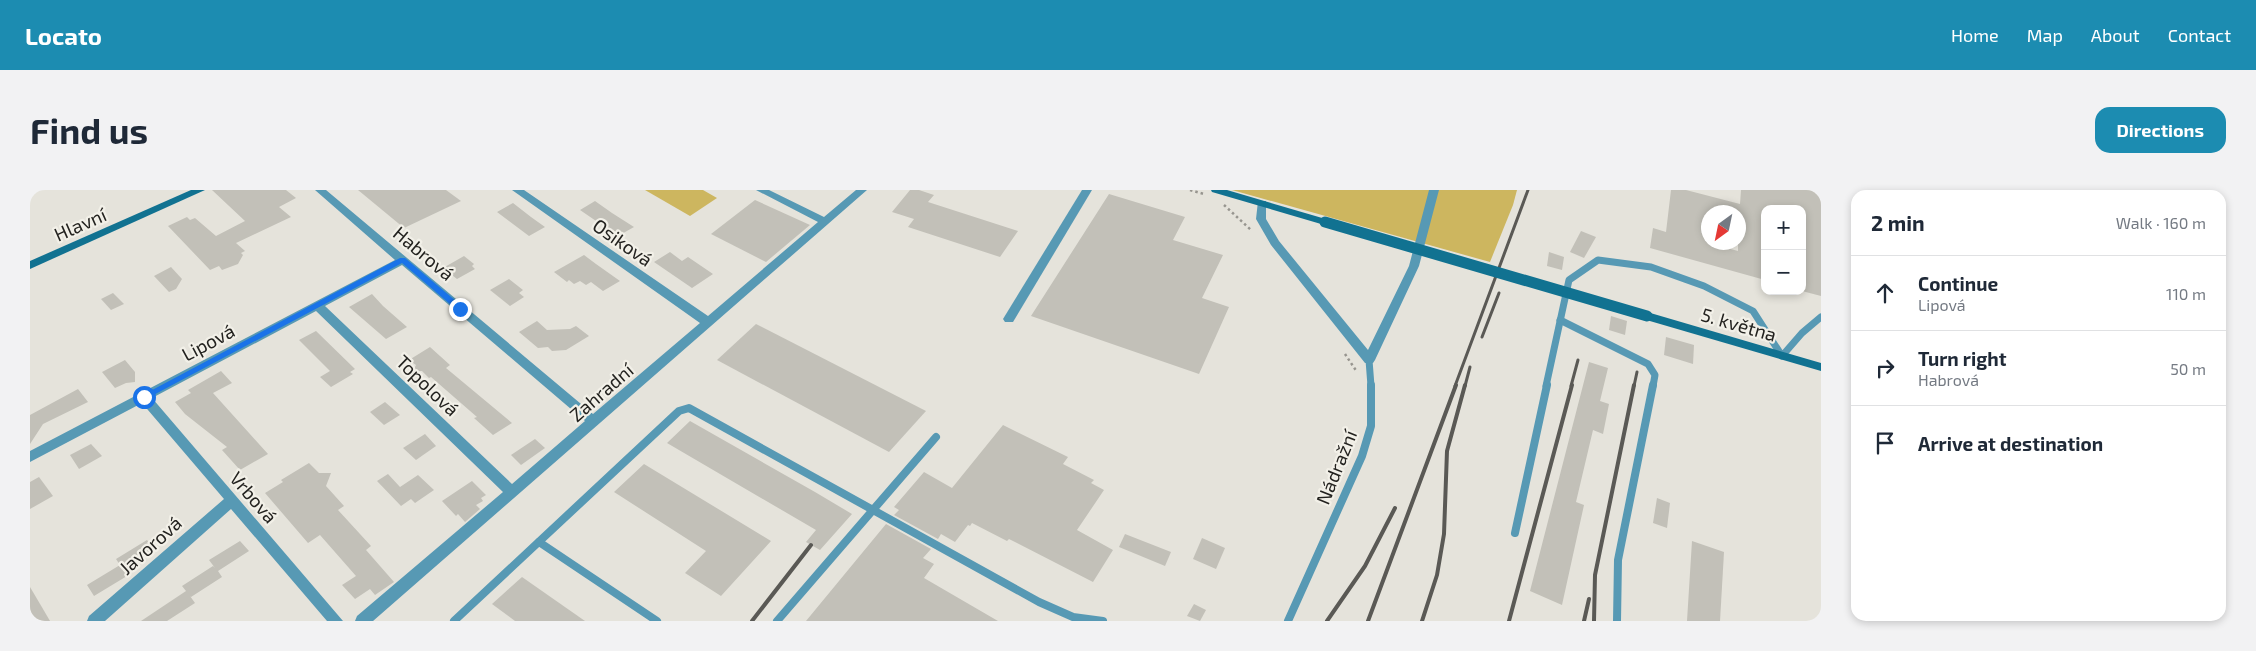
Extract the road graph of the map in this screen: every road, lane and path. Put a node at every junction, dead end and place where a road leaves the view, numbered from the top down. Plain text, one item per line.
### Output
1 (200, 190) edge
2 (320, 190) edge
3 (516, 190) edge
4 (761, 190) edge
5 (862, 190) edge
6 (1087, 190) edge
7 (1216, 190) edge
8 (1434, 190) edge
9 (1262, 203) junction
10 (826, 222) junction
11 (402, 260) junction
12 (30, 265) edge
13 (317, 305) junction
14 (1821, 317) edge
15 (1009, 319) dead end
16 (1560, 320) junction
17 (710, 323) junction
18 (1782, 356) junction
19 (1369, 360) junction
20 (1821, 367) edge
21 (144, 397) junction
22 (594, 422) junction
23 (936, 437) dead end
24 (30, 458) edge
25 (512, 492) junction
26 (232, 500) junction
27 (873, 510) junction
28 (1515, 533) dead end
29 (539, 542) junction
30 (94, 621) edge
31 (336, 621) edge
32 (362, 621) edge
33 (454, 621) edge
34 (658, 621) edge
35 (777, 621) edge
36 (1103, 621) edge
37 (1288, 621) edge
38 (1618, 621) edge

1 - 12 main road, Hlavní
2 - 11 street, Habrová
3 - 17 street, Osiková
4 - 10 street
5 - 10 street, Zahradní
6 - 15 street
7 - 9 main road
8 - 19 street
9 - 18 main road, 5. května, bridge
9 - 19 street
10 - 17 street, Zahradní
11 - 13 street, Lipová
11 - 22 street, Habrová
13 - 21 street, Lipová
13 - 25 street, Topolová
14 - 18 lane
16 - 18 lane
16 - 28 lane
16 - 38 lane
17 - 22 street, Zahradní
18 - 20 main road, 5. května
19 - 37 lane, Nádražní
21 - 24 street, Lipová
21 - 26 street, Vrbová
22 - 25 street, Zahradní
23 - 27 lane
25 - 32 street, Zahradní
26 - 30 street, Javorová
26 - 31 street, Vrbová
27 - 29 lane
27 - 35 lane
27 - 36 lane
29 - 33 lane
29 - 34 lane

